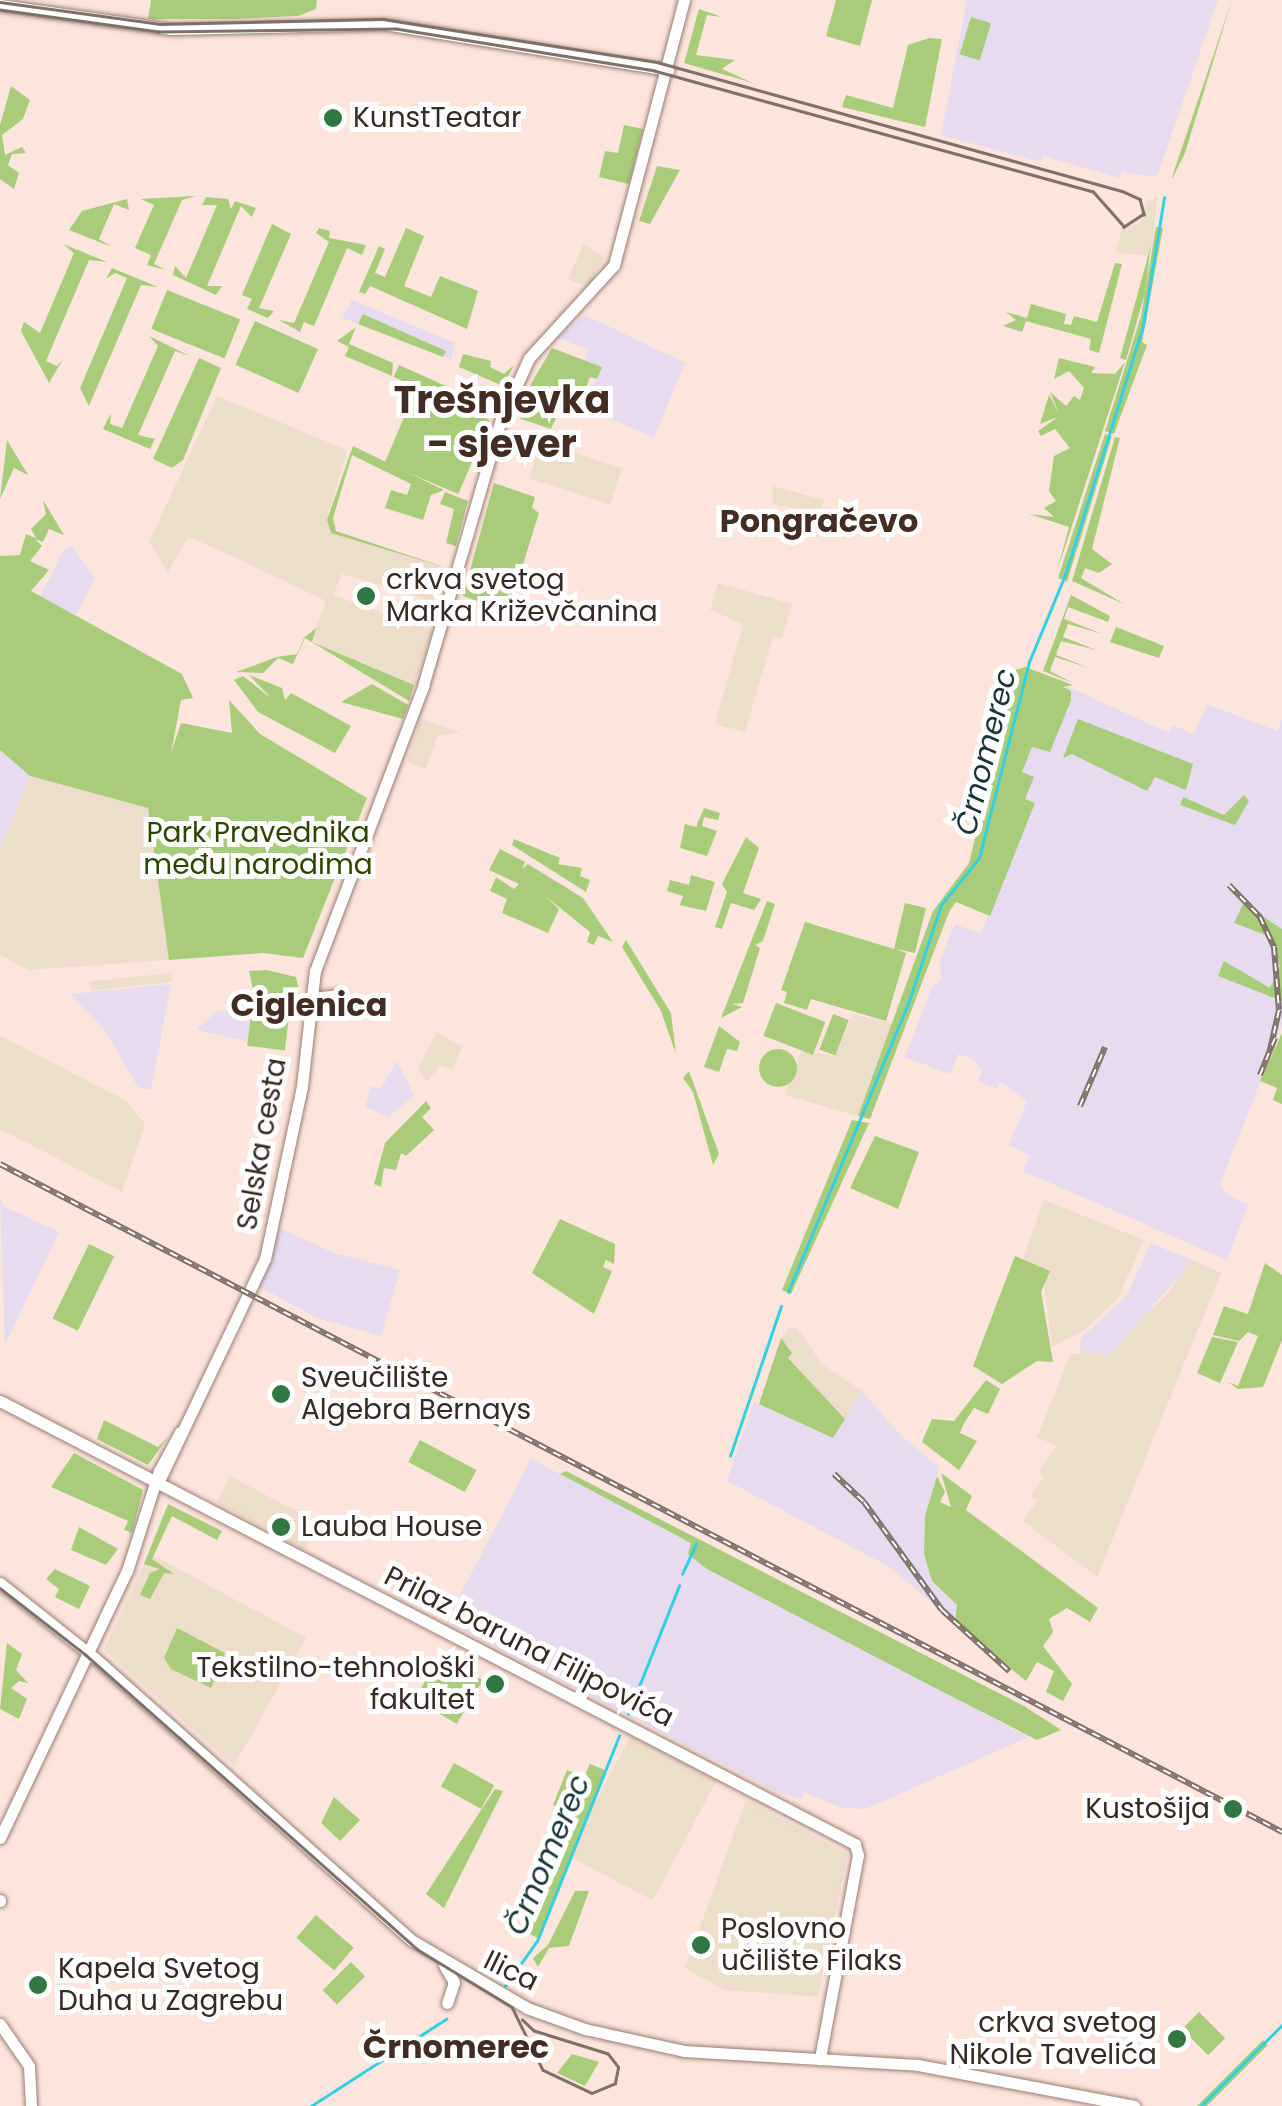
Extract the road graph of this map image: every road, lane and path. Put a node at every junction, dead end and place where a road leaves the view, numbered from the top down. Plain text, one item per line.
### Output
1 (684, 0) edge
2 (0, 6) edge
3 (668, 70) junction
4 (340, 995) dead end
5 (308, 1016) junction
6 (0, 1401) edge
7 (158, 1483) junction
8 (0, 1583) edge
9 (88, 1652) junction
10 (0, 1838) edge
11 (442, 1962) junction
12 (447, 2003) dead end
13 (0, 2024) edge
14 (820, 2059) junction
15 (31, 2106) edge
16 (1134, 2106) edge

1 - 3 main road, Selska cesta
2 - 3 main road
3 - 5 main road, Selska cesta
4 - 5 main road
5 - 7 main road, Selska cesta
6 - 7 main road, Prilaz baruna Filipovića
7 - 9 main road, Selska cesta
7 - 14 main road, Prilaz baruna Filipovića
8 - 9 main road, Ilica
9 - 10 main road, Selska cesta
9 - 11 main road, Ilica
11 - 12 main road
11 - 14 main road, Ilica
13 - 15 main road
14 - 16 main road, Ilica

